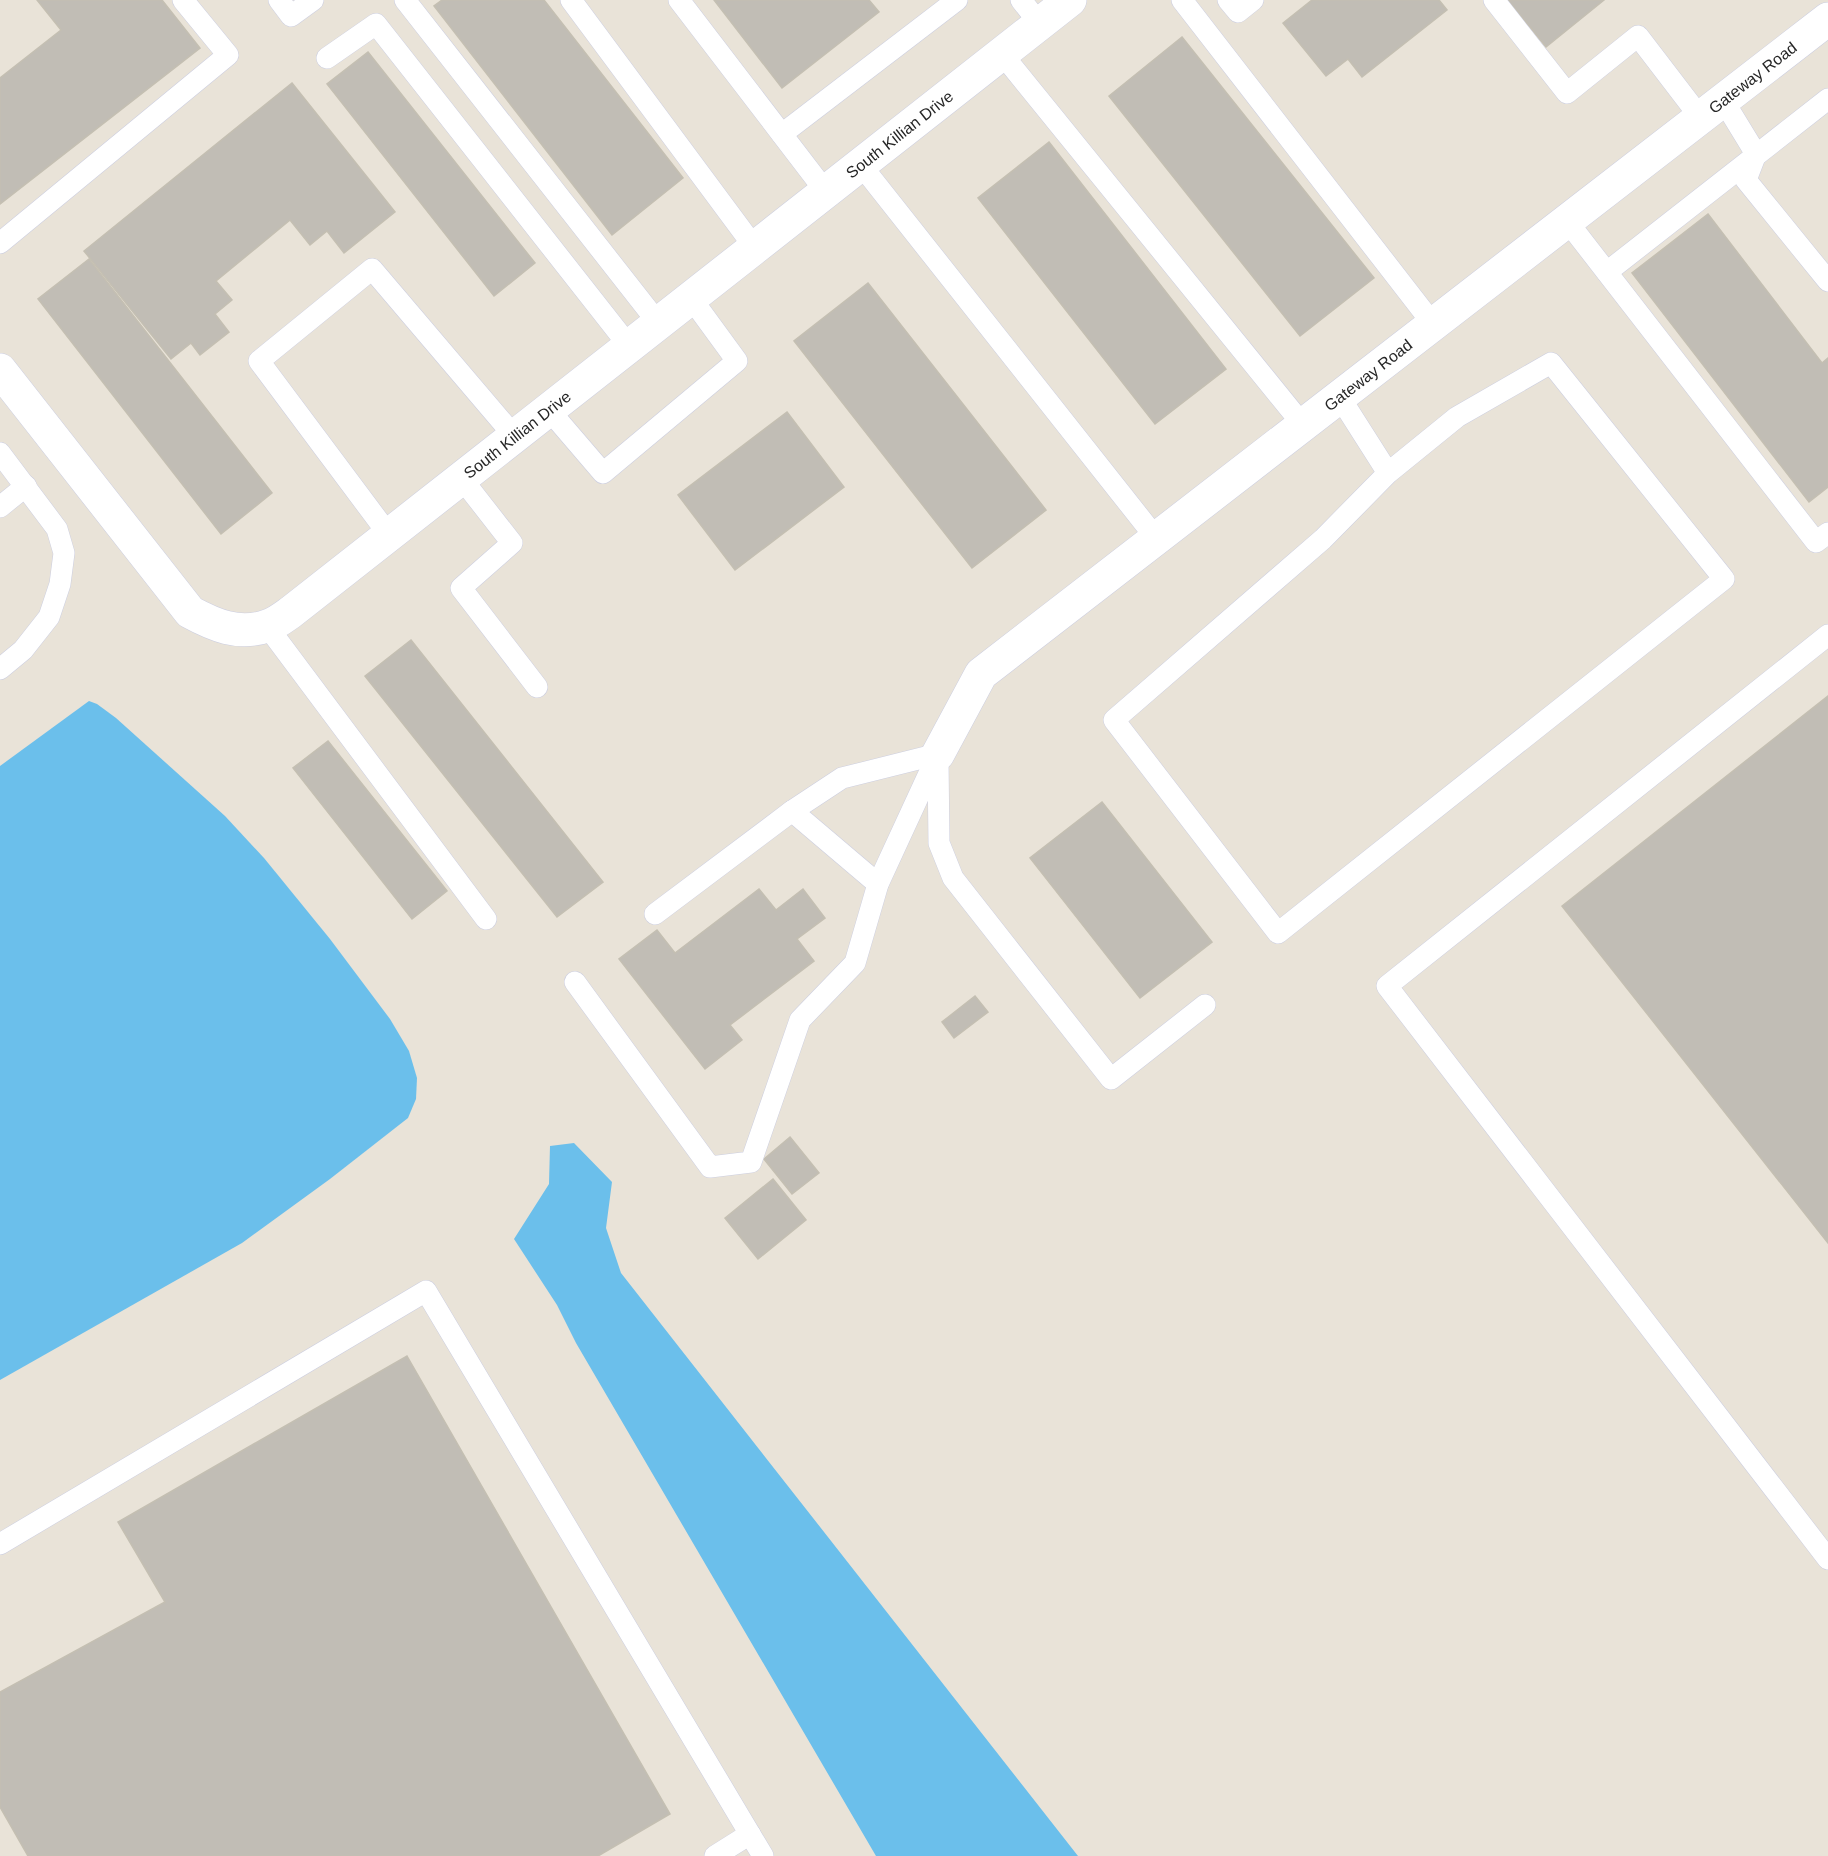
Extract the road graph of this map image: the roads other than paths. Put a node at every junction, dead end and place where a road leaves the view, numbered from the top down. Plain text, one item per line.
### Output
1 (183, 0) edge
2 (279, 0) edge
3 (312, 0) edge
4 (405, 0) edge
5 (571, 0) edge
6 (679, 0) edge
7 (957, 0) edge
8 (1070, 0) edge
9 (1182, 0) edge
10 (1228, 0) edge
11 (1253, 0) edge
12 (1494, 0) edge
13 (1030, 12) edge
14 (1828, 19) edge
15 (1002, 54) junction
16 (327, 58) dead end
17 (1826, 104) edge
18 (1712, 109) junction
19 (782, 134) junction
20 (1756, 154) junction
21 (861, 165) junction
22 (826, 192) junction
23 (1567, 221) junction
24 (0, 243) edge
25 (755, 248) junction
26 (1607, 272) junction
27 (1828, 281) edge
28 (691, 298) junction
29 (659, 324) junction
30 (1433, 324) junction
31 (629, 346) junction
32 (0, 370) edge
33 (1340, 396) junction
34 (549, 410) junction
35 (1303, 425) junction
36 (515, 437) junction
37 (0, 453) edge
38 (1388, 473) junction
39 (462, 479) junction
40 (26, 486) junction
41 (0, 507) edge
42 (1828, 533) edge
43 (389, 535) junction
44 (1156, 538) junction
45 (267, 626) junction
46 (1828, 635) edge
47 (0, 669) edge
48 (537, 687) dead end
49 (938, 754) junction
50 (792, 812) junction
51 (878, 884) junction
52 (655, 914) dead end
53 (486, 919) dead end
54 (575, 982) dead end
55 (1205, 1005) dead end
56 (0, 1544) edge
57 (1828, 1559) edge
58 (750, 1834) junction
59 (715, 1856) edge
60 (763, 1856) edge

1 - 24 lane
2 - 3 lane
4 - 29 lane
5 - 25 lane
6 - 19 lane
7 - 19 lane
8 - 13 street, South Killian Drive
9 - 30 lane
10 - 11 lane
12 - 18 lane
13 - 15 street, South Killian Drive
14 - 18 street, Gateway Road
15 - 21 street, South Killian Drive
15 - 35 lane
16 - 31 lane
17 - 20 lane
18 - 20 lane
18 - 23 street, Gateway Road
19 - 22 lane
20 - 26 lane
20 - 27 lane
21 - 22 street, South Killian Drive
21 - 44 lane
22 - 25 street, South Killian Drive
23 - 26 lane
23 - 30 street, Gateway Road
25 - 28 street, South Killian Drive
26 - 42 lane
28 - 29 street, South Killian Drive
28 - 34 lane
29 - 31 street, South Killian Drive
30 - 33 street, Gateway Road
31 - 34 street, South Killian Drive
32 - 45 street, South Killian Drive
33 - 35 street, Gateway Road
33 - 38 lane
34 - 36 street, South Killian Drive
35 - 44 street, Gateway Road
36 - 39 street, South Killian Drive
36 - 43 lane
37 - 40 lane
38 - 38 lane
39 - 43 street, South Killian Drive
39 - 48 lane
40 - 41 lane
40 - 47 lane
43 - 45 street, South Killian Drive
44 - 49 street, Gateway Road
45 - 53 lane
46 - 57 lane
49 - 50 lane
49 - 51 lane
49 - 55 lane
50 - 51 lane
50 - 52 lane
51 - 54 lane
56 - 58 lane
58 - 59 lane
58 - 60 lane

